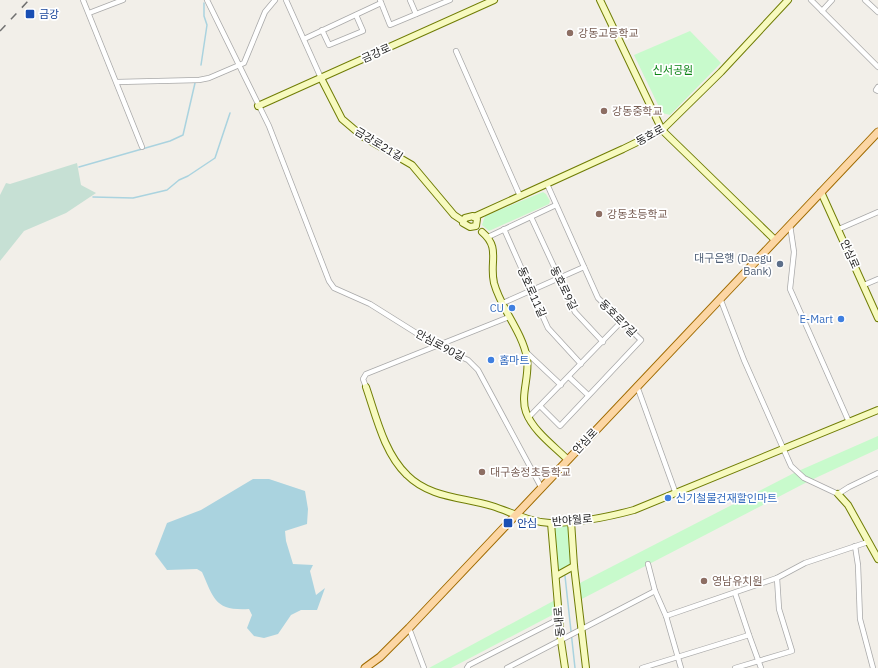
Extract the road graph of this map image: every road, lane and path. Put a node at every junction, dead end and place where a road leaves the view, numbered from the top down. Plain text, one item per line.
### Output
1 (83, 0) edge
2 (123, 0) edge
3 (207, 0) edge
4 (275, 0) edge
5 (286, 0) edge
6 (410, 0) edge
7 (450, 0) edge
8 (494, 0) edge
9 (600, 0) edge
10 (788, 0) edge
11 (811, 0) edge
12 (832, 0) edge
13 (865, 0) edge
14 (380, 1) edge
15 (822, 11) junction
16 (878, 12) edge
17 (88, 13) junction
18 (356, 14) junction
19 (416, 14) junction
20 (322, 30) junction
21 (304, 39) junction
22 (456, 51) dead end
23 (240, 65) junction
24 (878, 67) edge
25 (321, 78) junction
26 (117, 82) junction
27 (878, 87) edge
28 (878, 91) edge
29 (258, 106) junction
30 (662, 130) junction
31 (878, 132) edge
32 (142, 147) dead end
33 (547, 184) junction
34 (821, 192) junction
35 (520, 196) junction
36 (556, 205) junction
37 (878, 212) edge
38 (474, 217) junction
39 (531, 217) junction
40 (463, 221) junction
41 (790, 224) junction
42 (474, 226) junction
43 (504, 229) junction
44 (839, 229) junction
45 (488, 237) junction
46 (775, 240) junction
47 (584, 267) junction
48 (558, 278) junction
49 (878, 279) edge
50 (864, 285) junction
51 (531, 291) junction
52 (720, 298) junction
53 (503, 303) junction
54 (509, 317) junction
55 (878, 318) edge
56 (622, 322) junction
57 (603, 342) junction
58 (437, 346) junction
59 (525, 351) junction
60 (581, 364) junction
61 (569, 377) junction
62 (561, 385) junction
63 (637, 386) junction
64 (366, 388) joint
65 (588, 395) junction
66 (540, 407) junction
67 (878, 410) edge
68 (528, 418) junction
69 (849, 422) junction
70 (783, 449) junction
71 (568, 460) junction
72 (878, 474) edge
73 (541, 487) junction
74 (676, 494) junction
75 (838, 494) junction
76 (515, 515) junction
77 (571, 520) junction
78 (551, 523) junction
79 (868, 542) junction
80 (855, 546) junction
81 (878, 559) edge
82 (648, 564) dead end
83 (574, 566) junction
84 (556, 576) junction
85 (777, 578) junction
86 (655, 591) junction
87 (735, 593) junction
88 (666, 616) junction
89 (559, 619) junction
90 (409, 628) junction
91 (582, 630) junction
92 (748, 635) junction
93 (561, 640) junction
94 (678, 657) junction
95 (758, 661) junction
96 (365, 668) edge
97 (424, 668) edge
98 (468, 668) edge
99 (507, 668) edge
100 (565, 668) edge
101 (586, 668) edge
102 (642, 668) edge
103 (681, 668) edge
104 (735, 668) edge
105 (761, 668) edge
106 (873, 668) edge

1 - 17 street
2 - 17 street
3 - 23 street
4 - 23 street
5 - 21 street
6 - 19 street
7 - 19 street
8 - 25 street, 금강로
9 - 30 street
10 - 30 street, 동호로
11 - 15 street
12 - 15 street
13 - 16 street
14 - 18 street
14 - 19 street
15 - 24 street
17 - 26 street
18 - 20 street
18 - 20 street
20 - 21 street
21 - 25 street
22 - 35 street
23 - 26 street
23 - 29 street
25 - 29 street, 금강로
25 - 40 street, 금강로21길
26 - 32 street
27 - 28 street
29 - 58 street, 안심로90길
30 - 33 street, 동호로
30 - 46 street
31 - 34 main road, 안심로
33 - 35 street, 동호로
33 - 36 street, 동호로7길
34 - 41 main road, 안심로
34 - 44 street, 안심로
35 - 38 street, 동호로
36 - 39 street
36 - 47 street, 동호로7길
37 - 44 street
38 - 40 street, 동호로
38 - 42 street
39 - 43 street
39 - 48 street, 동호로9길
40 - 42 street, 금강로21길
41 - 46 main road, 안심로
41 - 69 street
42 - 45 street, 금강로21길
43 - 45 street
43 - 51 street, 동호로11길
44 - 50 street, 안심로
45 - 53 street
46 - 52 main road, 안심로
47 - 48 street
47 - 56 street, 동호로7길
48 - 51 street
48 - 57 street, 동호로9길
49 - 50 street
50 - 55 street, 안심로
51 - 53 street
51 - 60 street, 동호로11길
52 - 63 main road, 안심로
52 - 70 street
53 - 54 street
54 - 58 street
54 - 59 street
56 - 57 street
56 - 65 street, 동호로7길
57 - 60 street
58 - 64 street
58 - 73 street, 안심로90길
59 - 62 street
59 - 68 street
60 - 61 street
61 - 62 street
61 - 65 street
62 - 66 street
63 - 71 main road, 안심로
63 - 74 street
64 - 76 street, 반야월로
65 - 66 street, 동호로7길
66 - 68 street
67 - 69 street, 반야월로
68 - 71 street
69 - 70 street, 반야월로
70 - 74 street, 반야월로
70 - 75 street
71 - 73 main road, 안심로
72 - 75 street
73 - 76 main road, 안심로
74 - 77 street, 반야월로
75 - 79 street
76 - 78 street, 반야월로
76 - 90 main road, 안심로
77 - 78 street, 반야월로
77 - 83 street
78 - 84 street, 동내로
79 - 80 street
79 - 81 street
80 - 85 street
80 - 106 street
82 - 86 street
83 - 84 street
83 - 91 street
84 - 89 street, 동내로
85 - 87 street
85 - 95 street
86 - 88 street
86 - 91 street
87 - 88 street
87 - 92 street
88 - 94 street
89 - 93 street, 동내로
89 - 98 street
90 - 96 main road, 안심로
90 - 97 street
91 - 93 street
91 - 101 street
92 - 94 street
92 - 95 street
93 - 99 street
93 - 100 street, 동내로
94 - 102 street
94 - 103 street
95 - 104 street
95 - 105 street

